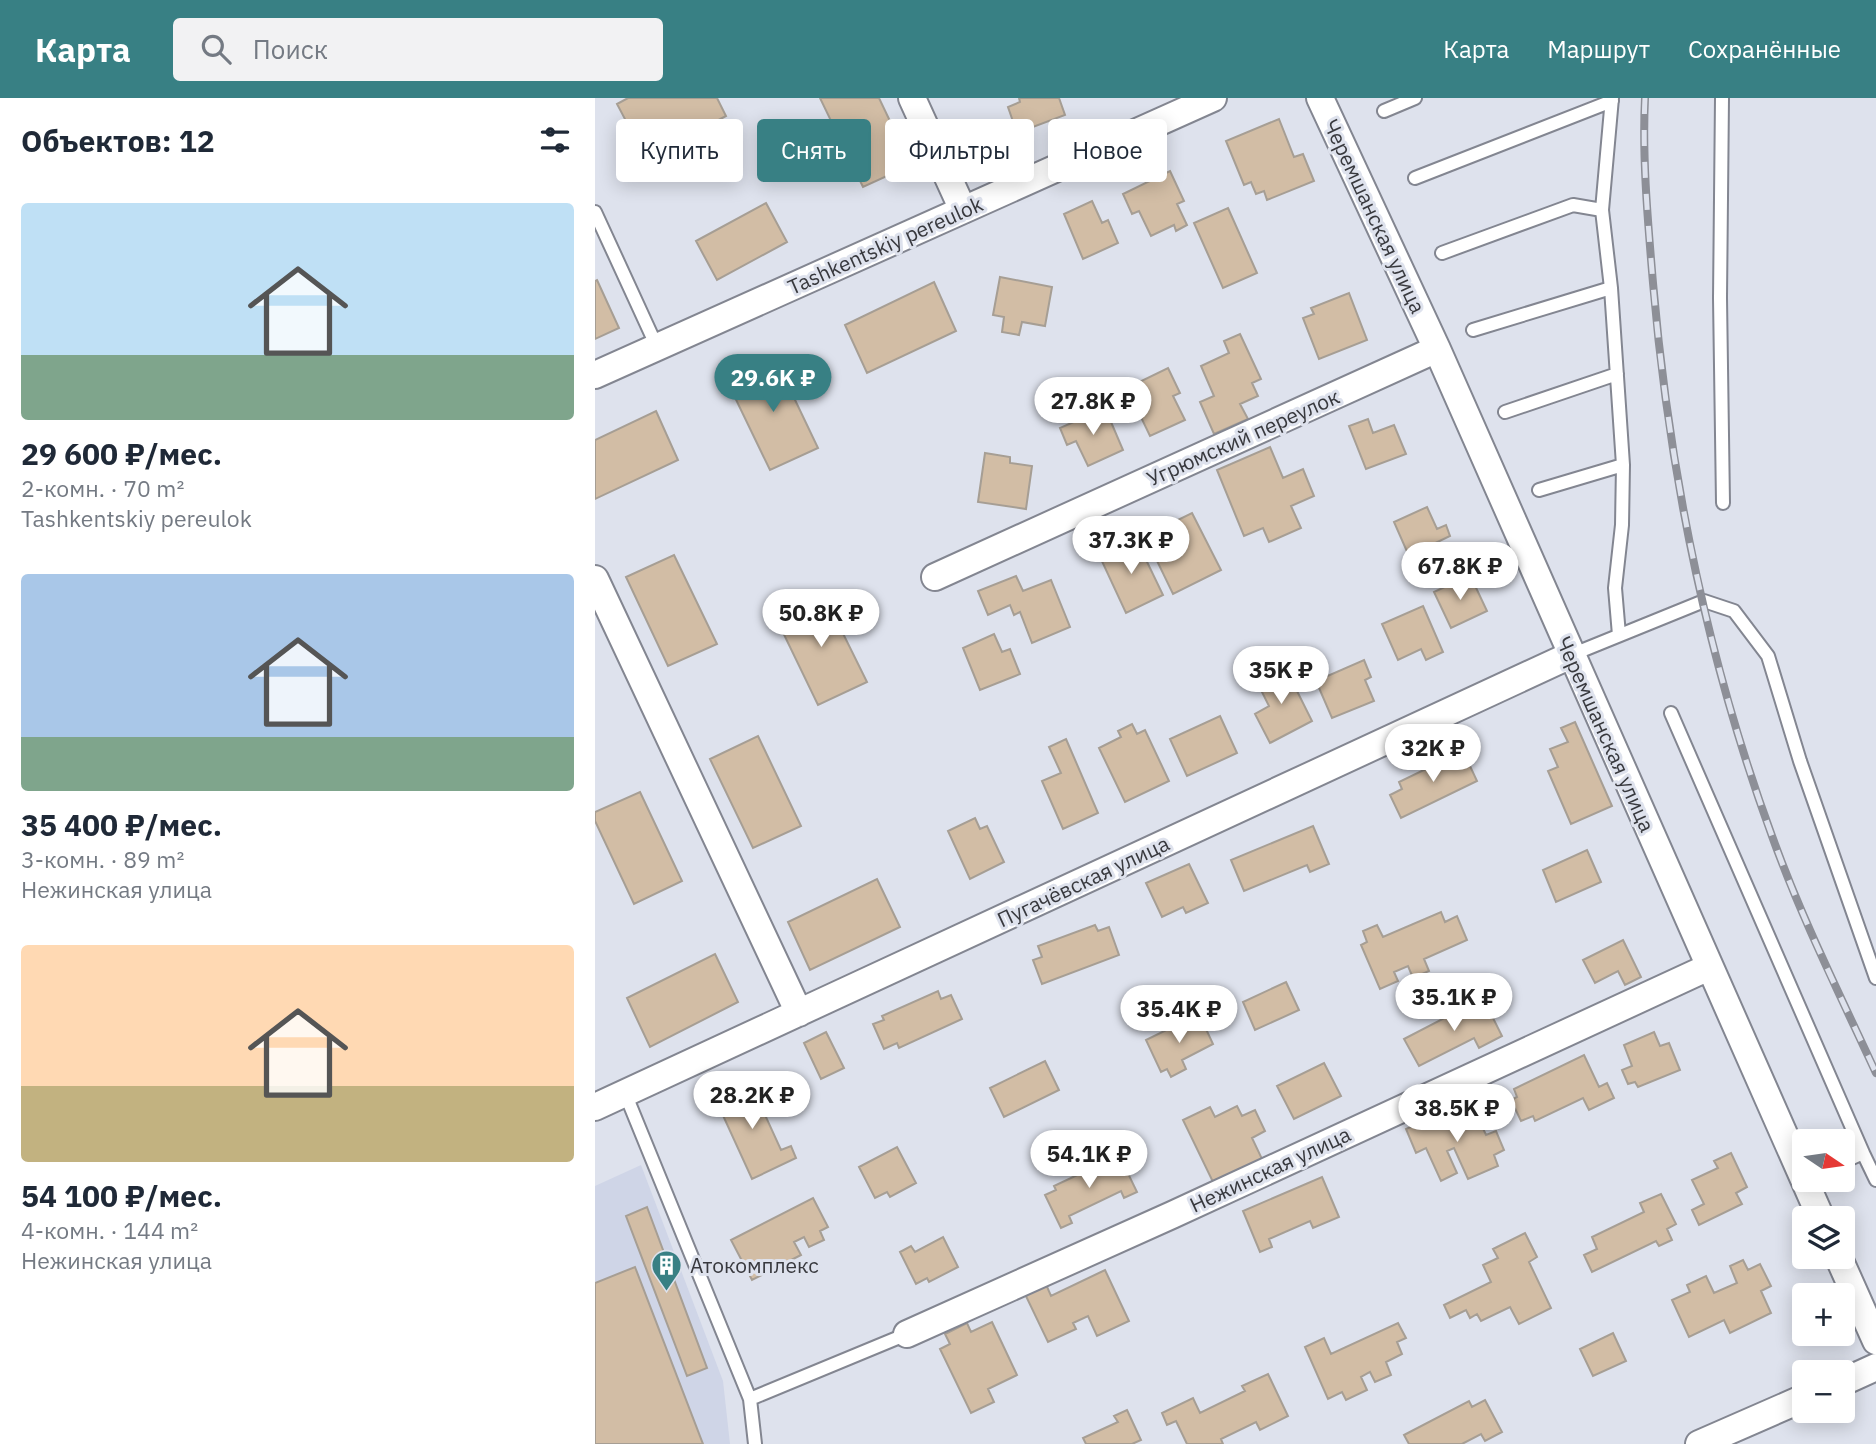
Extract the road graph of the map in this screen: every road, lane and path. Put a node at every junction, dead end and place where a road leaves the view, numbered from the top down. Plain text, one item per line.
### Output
1 (912, 98) edge
2 (1213, 98) edge
3 (1320, 98) edge
4 (1415, 98) edge
5 (1722, 98) edge
6 (1612, 99) edge
7 (1384, 111) dead end
8 (1415, 178) dead end
9 (963, 210) junction
10 (1602, 210) junction
11 (595, 212) edge
12 (1442, 253) dead end
13 (1611, 288) junction
14 (1473, 330) dead end
15 (657, 347) junction
16 (1437, 349) junction
17 (1617, 374) junction
18 (595, 375) edge
19 (1505, 412) dead end
20 (1622, 465) junction
21 (1539, 490) dead end
22 (1723, 503) dead end
23 (935, 577) dead end
24 (595, 579) edge
25 (1619, 635) junction
26 (1571, 655) junction
27 (1671, 713) dead end
28 (1709, 967) junction
29 (1876, 978) edge
30 (799, 1013) junction
31 (625, 1093) junction
32 (595, 1107) edge
33 (1792, 1151) edge
34 (1863, 1153) junction
35 (1855, 1157) edge
36 (1876, 1180) edge
37 (1844, 1269) edge
38 (907, 1334) joint
39 (1876, 1341) edge
40 (1876, 1367) edge
41 (1855, 1376) edge
42 (750, 1399) junction
43 (1792, 1403) edge
44 (755, 1444) edge
45 (1699, 1444) edge

1 - 9 street
2 - 9 street, Tashkentskiy pereulok
3 - 16 street, Черемшанская улица
4 - 7 lane
5 - 22 lane
6 - 8 lane
6 - 10 lane
9 - 15 street, Tashkentskiy pereulok
10 - 12 lane
10 - 13 lane
11 - 15 lane
13 - 14 lane
13 - 17 lane
15 - 18 street, Tashkentskiy pereulok
16 - 23 street, Угрюмский переулок
16 - 26 street, Черемшанская улица
17 - 19 lane
17 - 20 lane
20 - 21 lane
20 - 25 lane
24 - 30 street
25 - 26 lane
25 - 29 lane
26 - 28 street, Черемшанская улица
26 - 30 street, Пугачёвская улица
27 - 34 lane
28 - 33 street, Черемшанская улица
28 - 38 street, Нежинская улица
30 - 31 street, Пугачёвская улица
31 - 32 street, Пугачёвская улица
31 - 42 lane
34 - 35 lane
34 - 36 lane
37 - 39 street
38 - 42 lane
40 - 41 street
42 - 44 lane
43 - 45 street

